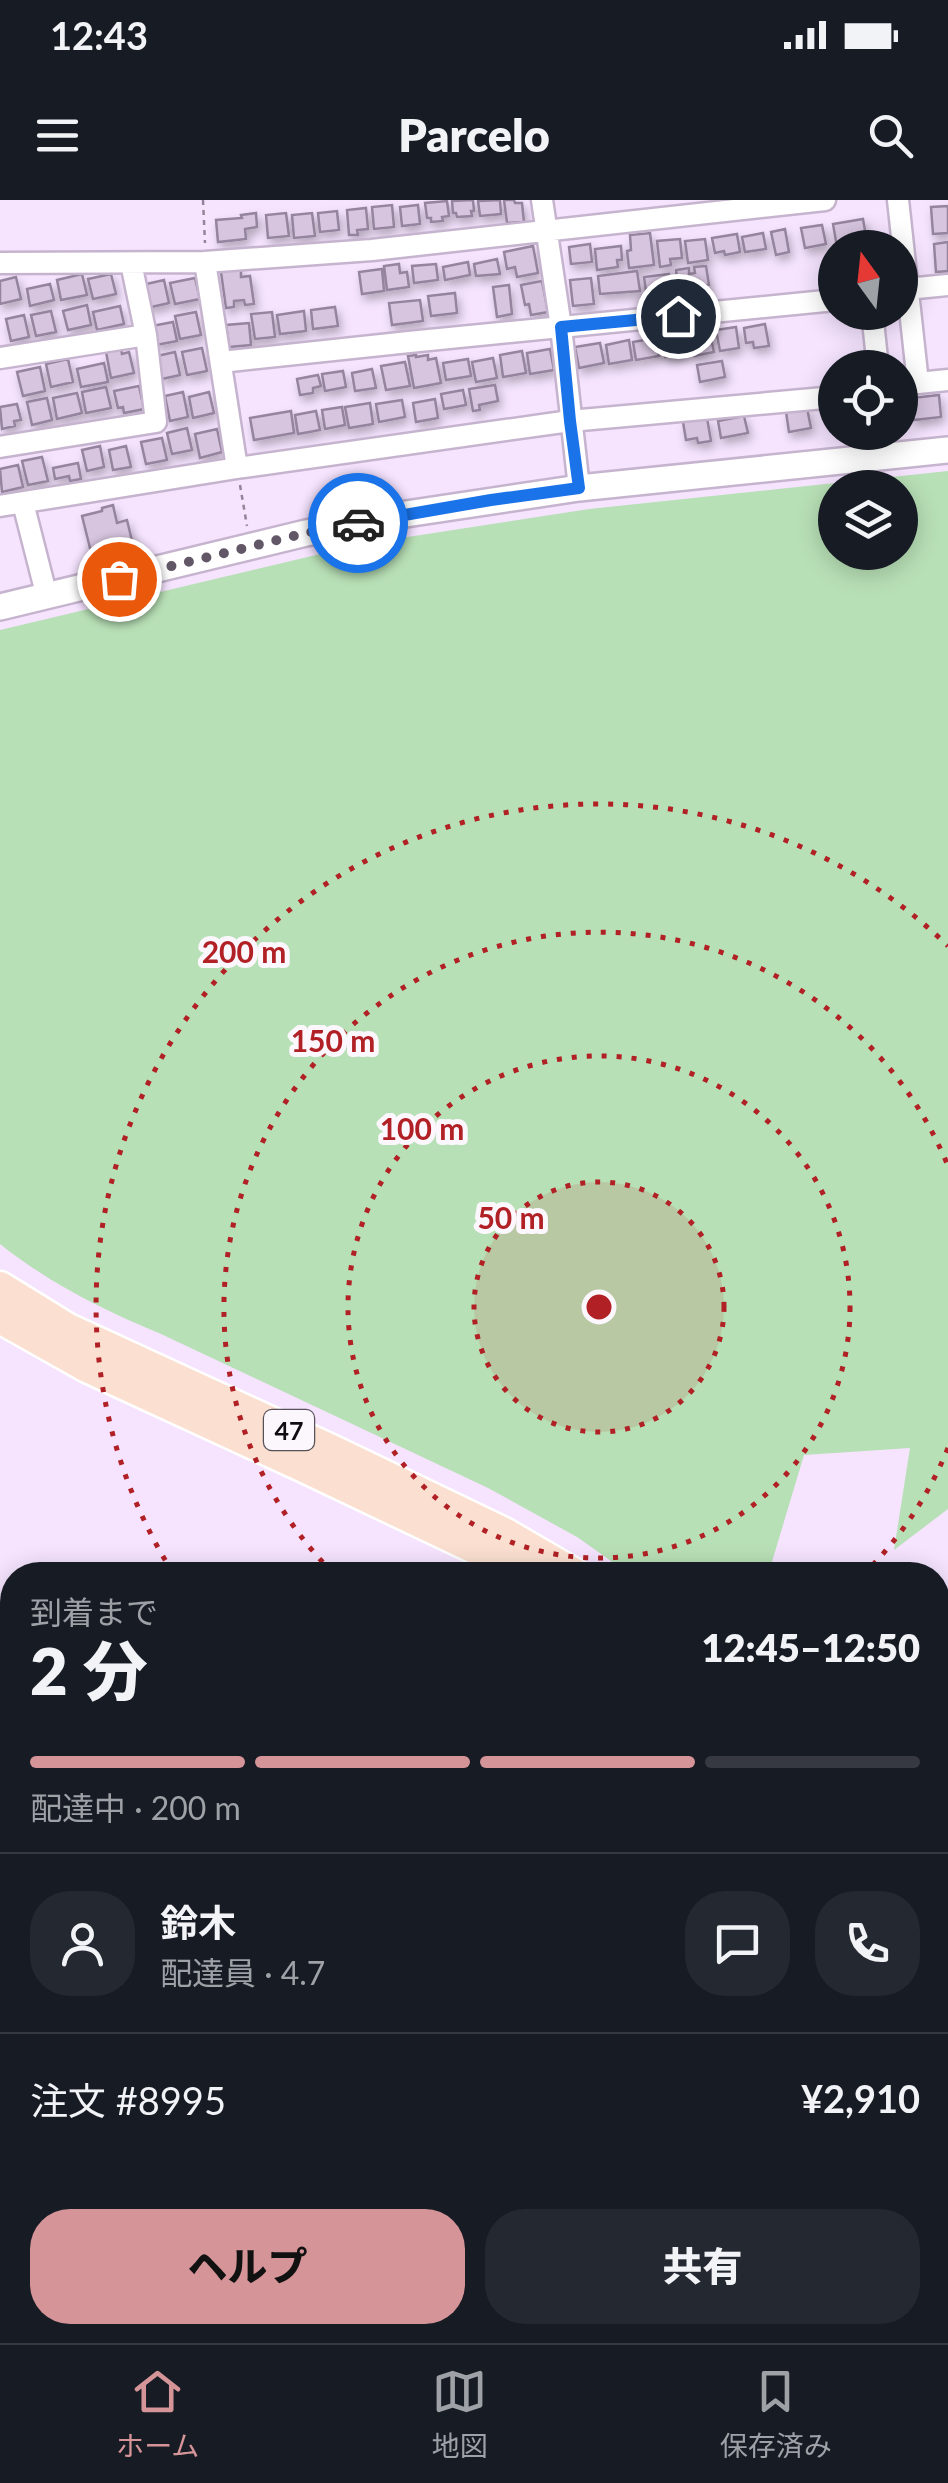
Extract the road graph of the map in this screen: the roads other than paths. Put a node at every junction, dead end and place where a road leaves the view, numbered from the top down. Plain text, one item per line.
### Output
1 (542, 200) edge
2 (825, 200) edge
3 (898, 200) edge
4 (901, 230) edge
5 (548, 232) junction
6 (131, 262) junction
7 (206, 262) junction
8 (0, 263) edge
9 (948, 285) edge
10 (918, 288) edge
11 (818, 302) edge
12 (561, 327) junction
13 (912, 330) edge
14 (146, 335) junction
15 (0, 358) edge
16 (221, 362) junction
17 (948, 380) edge
18 (818, 399) edge
19 (570, 421) junction
20 (0, 447) edge
21 (948, 450) edge
22 (237, 468) junction
23 (579, 488) junction
24 (23, 503) junction
25 (0, 506) edge
26 (46, 597) junction
27 (0, 608) edge
28 (0, 1288) edge
29 (0, 1318) edge
30 (498, 1562) edge
31 (554, 1562) edge

1 - 5 street
2 - 5 street
3 - 4 street
5 - 7 street
5 - 12 street
6 - 7 street
6 - 8 street
6 - 14 street
7 - 16 street
9 - 10 street
11 - 12 street
12 - 16 street
12 - 19 street
13 - 17 street
14 - 15 street
14 - 20 street
16 - 22 street
18 - 19 street
19 - 22 street
19 - 23 street
21 - 23 street
22 - 24 street
23 - 26 street
24 - 25 street
24 - 26 street
26 - 27 street
28 - 31 main road, 47
29 - 30 main road, 47

